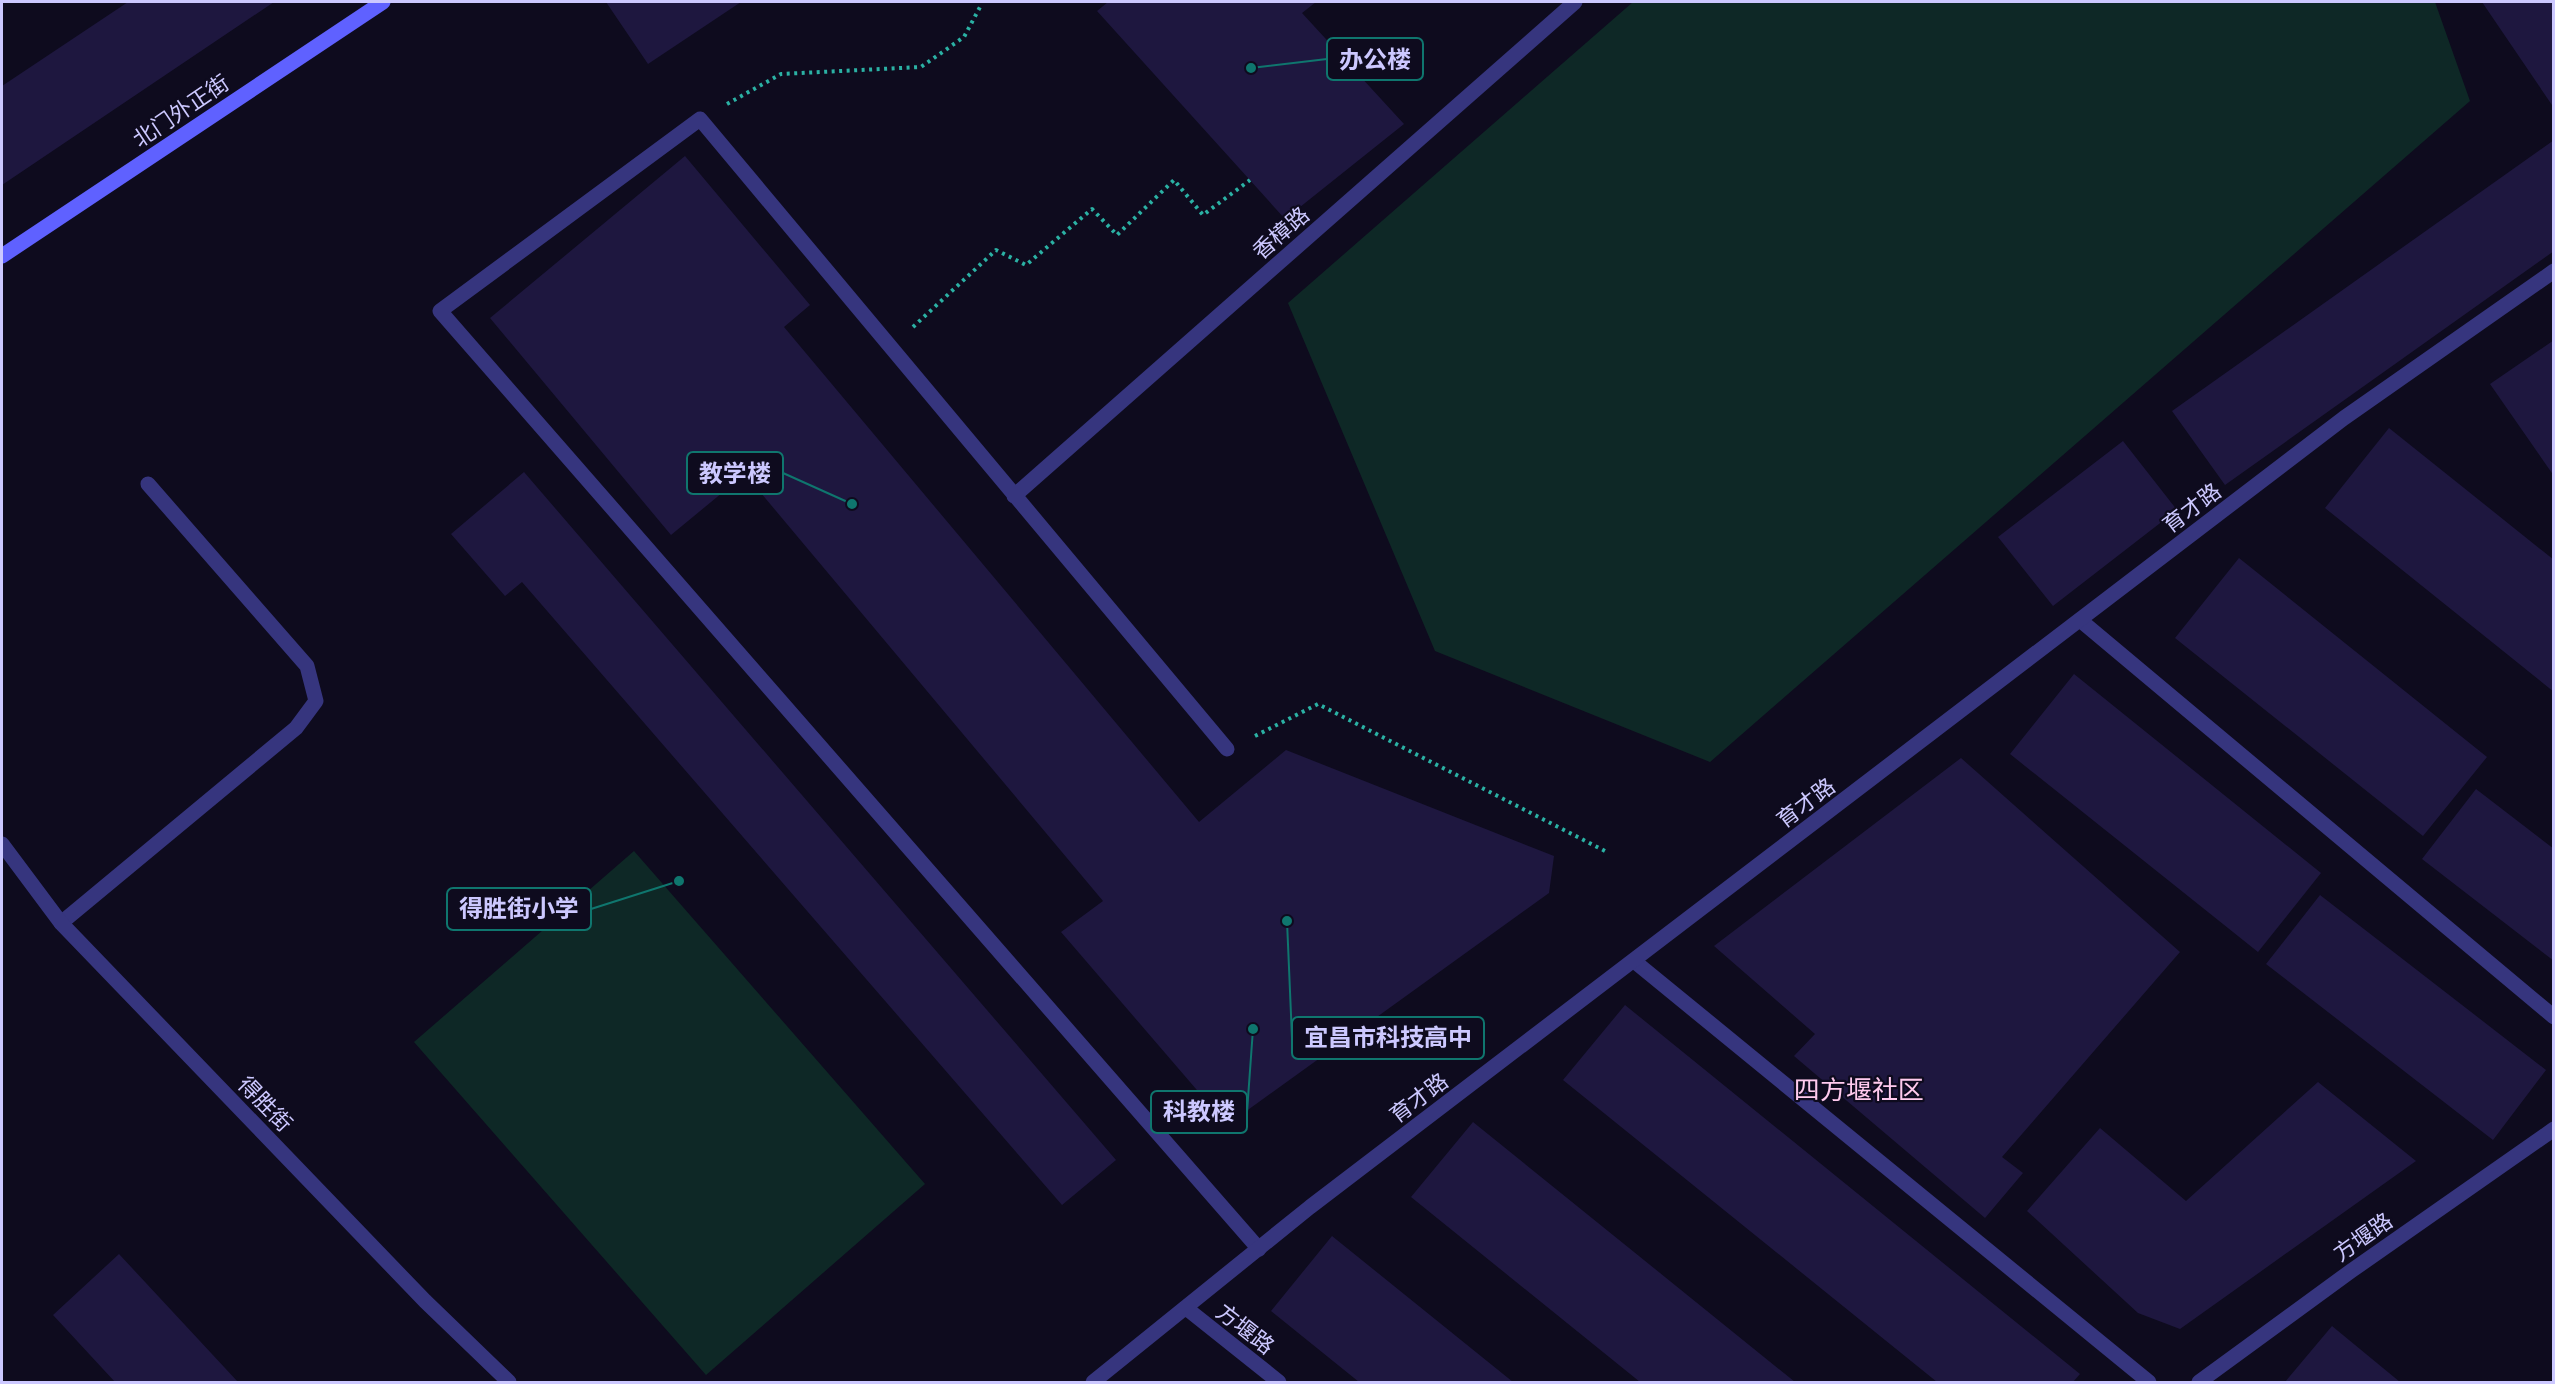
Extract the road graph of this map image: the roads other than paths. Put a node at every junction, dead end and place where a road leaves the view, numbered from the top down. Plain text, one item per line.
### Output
1 (383, 2) edge
2 (1575, 2) edge
3 (2, 256) edge
4 (2553, 271) edge
5 (148, 484) dead end
6 (1014, 496) junction
7 (2080, 620) junction
8 (1227, 749) road end
9 (2, 844) edge
10 (61, 923) junction
11 (1634, 961) junction
12 (2553, 1017) edge
13 (2553, 1129) edge
14 (1259, 1249) junction
15 (1186, 1308) junction
16 (509, 1383) edge
17 (1093, 1383) edge
18 (1279, 1383) edge
19 (2149, 1383) edge
20 (2199, 1383) edge

1 - 3 street, 北门外正街
2 - 6 street, 香樟路
4 - 7 street, 育才路
5 - 10 street
6 - 8 street
6 - 14 street
7 - 11 street, 育才路
7 - 12 street
9 - 10 street, 得胜街
10 - 16 street, 得胜街
11 - 14 street, 育才路
11 - 19 street
13 - 20 street, 方堰路
14 - 15 street, 育才路
15 - 17 street, 育才路
15 - 18 street, 方堰路

